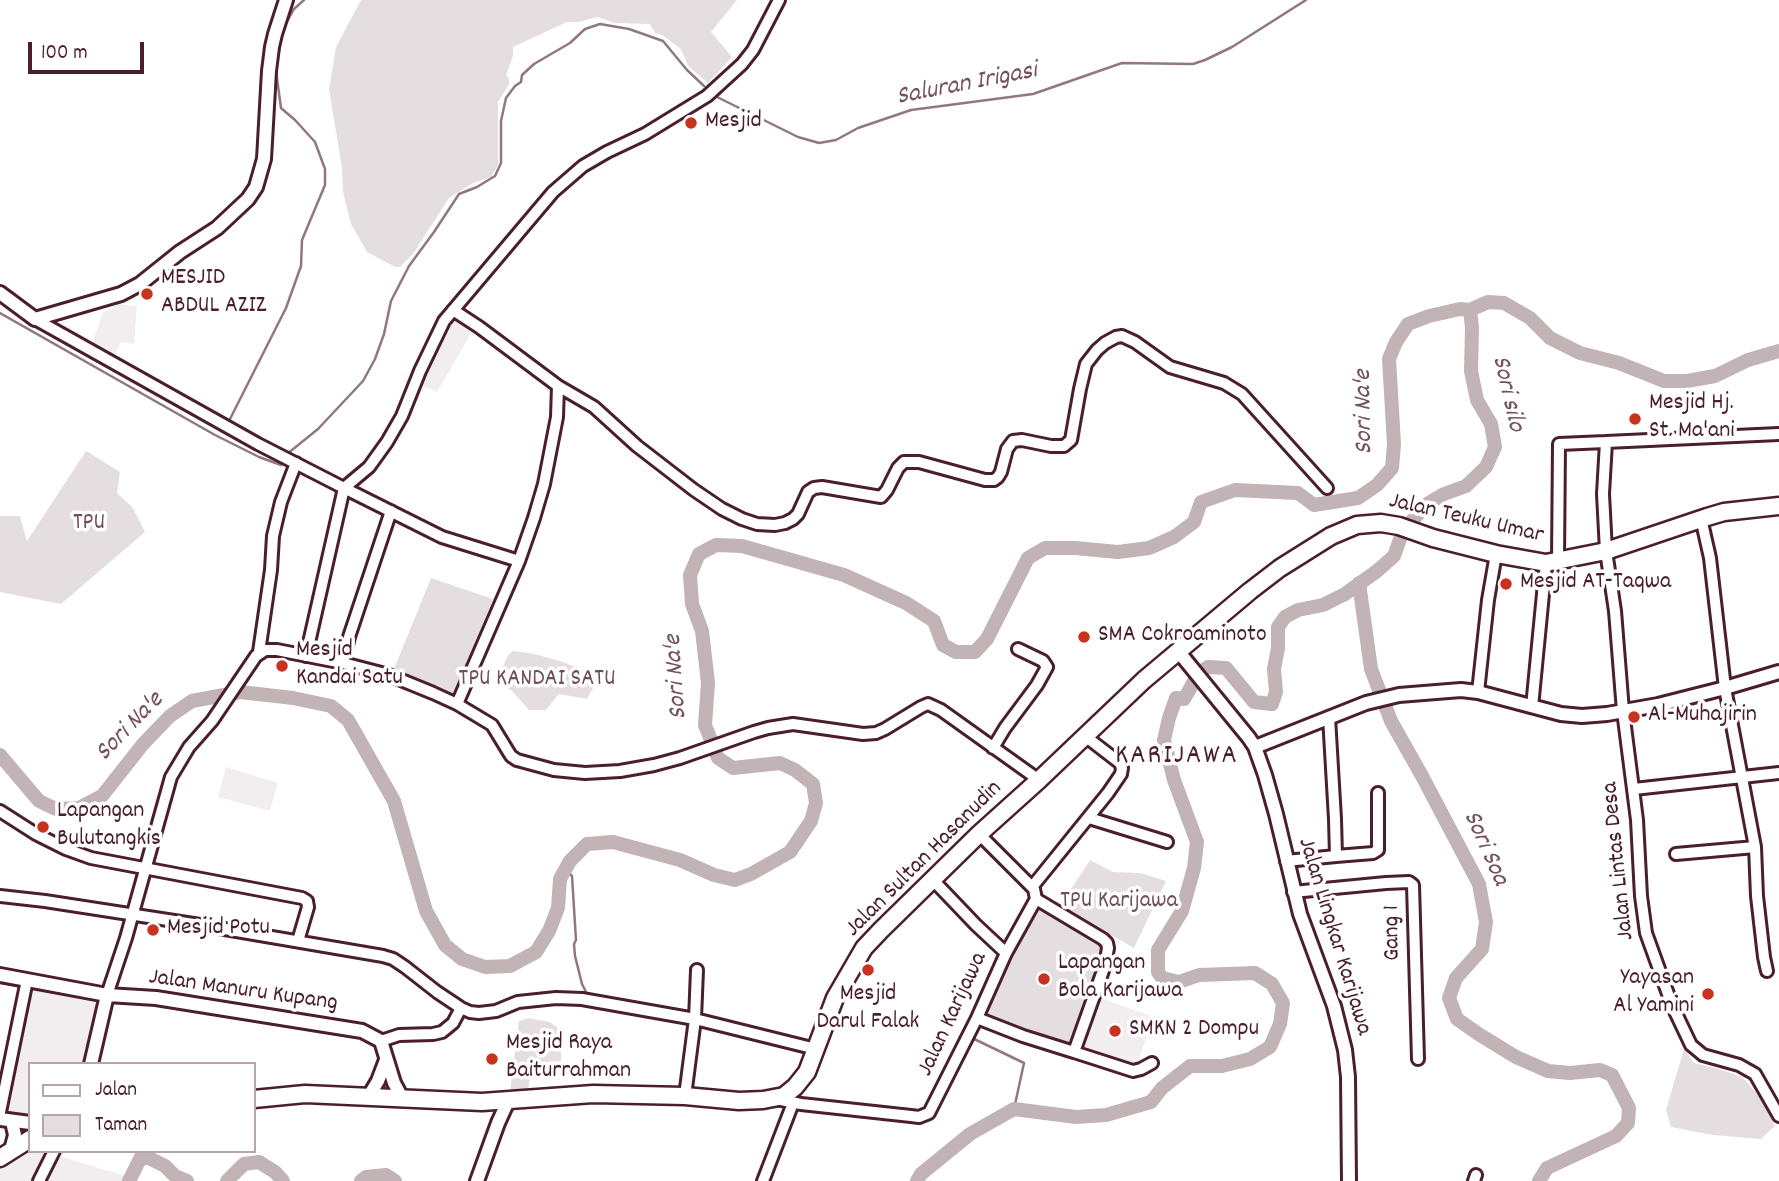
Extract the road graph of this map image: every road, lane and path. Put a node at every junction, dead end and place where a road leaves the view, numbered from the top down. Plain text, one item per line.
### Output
1 (286, 0) edge
2 (779, 0) edge
3 (0, 293) edge
4 (453, 310) junction
5 (35, 318) junction
6 (558, 386) junction
7 (1779, 434) edge
8 (1606, 442) junction
9 (296, 463) junction
10 (344, 488) junction
11 (1327, 488) dead end
12 (1779, 506) edge
13 (391, 511) junction
14 (1701, 518) junction
15 (1606, 551) junction
16 (1496, 554) junction
17 (519, 562) junction
18 (1552, 562) junction
19 (1018, 649) dead end
20 (1178, 651) junction
21 (259, 652) junction
22 (306, 656) junction
23 (343, 663) junction
24 (1779, 672) edge
25 (1725, 688) junction
26 (1478, 692) junction
27 (457, 704) junction
28 (1532, 707) junction
29 (1623, 711) junction
30 (1329, 717) junction
31 (1085, 736) junction
32 (1255, 747) junction
33 (993, 748) junction
34 (1779, 772) edge
35 (1743, 778) junction
36 (1039, 780) junction
37 (1634, 789) junction
38 (1378, 793) dead end
39 (0, 811) edge
40 (1089, 818) junction
41 (979, 834) junction
42 (1167, 842) dead end
43 (1755, 846) junction
44 (1676, 854) dead end
45 (1336, 856) junction
46 (1286, 860) junction
47 (146, 868) junction
48 (933, 880) junction
49 (1293, 892) junction
50 (1034, 893) junction
51 (0, 896) edge
52 (132, 915) junction
53 (298, 941) junction
54 (1006, 953) junction
55 (697, 970) dead end
56 (1767, 971) dead end
57 (0, 975) edge
58 (27, 980) junction
59 (107, 995) junction
60 (461, 1008) junction
61 (977, 1018) junction
62 (695, 1019) junction
63 (381, 1041) junction
64 (816, 1049) junction
65 (1074, 1052) junction
66 (1418, 1059) dead end
67 (386, 1060) junction
68 (91, 1062) edge
69 (1152, 1063) dead end
70 (369, 1096) junction
71 (685, 1096) junction
72 (402, 1098) junction
73 (796, 1098) junction
74 (256, 1099) edge
75 (509, 1101) junction
76 (482, 1102) junction
77 (0, 1112) edge
78 (1779, 1116) edge
79 (6, 1121) edge
80 (28, 1123) edge
81 (498, 1123) junction
82 (28, 1140) edge
83 (53, 1153) edge
84 (6, 1154) edge
85 (39, 1181) edge
86 (477, 1181) edge
87 (763, 1181) edge
88 (1349, 1181) edge

1 - 5 main road
2 - 4 street
3 - 5 main road
4 - 6 street
4 - 10 street
5 - 9 street
6 - 11 street
6 - 17 street
7 - 8 street
8 - 15 street, Jalan Lintas Desa
8 - 18 street
9 - 10 street
9 - 21 street
10 - 13 street
10 - 22 street
12 - 14 highway, Jalan Teuku Umar
13 - 17 street
13 - 23 street
14 - 15 highway, Jalan Teuku Umar
14 - 25 street
15 - 18 highway, Jalan Teuku Umar
15 - 29 street, Jalan Lintas Desa
16 - 18 highway, Jalan Teuku Umar
16 - 20 highway, Jalan Teuku Umar
16 - 26 street
17 - 27 street
18 - 28 street
19 - 33 street
20 - 31 highway, Jalan Sultan Hasanudin
20 - 32 main road, Jalan Lingkar Karijawa
21 - 22 street
21 - 47 street
22 - 23 street
23 - 27 street
24 - 25 main road
25 - 29 main road
25 - 35 street
26 - 28 main road
26 - 30 main road
27 - 33 street
28 - 29 main road
29 - 37 street, Jalan Lintas Desa
30 - 32 main road
30 - 45 street
31 - 36 highway, Jalan Sultan Hasanudin
31 - 40 street, Jalan Karijawa
32 - 46 main road, Jalan Lingkar Karijawa
33 - 36 street
34 - 35 street
35 - 37 street
35 - 43 street
36 - 41 highway, Jalan Sultan Hasanudin
37 - 78 street, Jalan Lintas Desa
38 - 45 street
39 - 47 street
40 - 42 street
40 - 50 street, Jalan Karijawa
41 - 48 highway, Jalan Sultan Hasanudin
41 - 50 street
43 - 44 street
43 - 56 street
45 - 46 street
46 - 49 main road, Jalan Lingkar Karijawa
47 - 52 street
47 - 53 street
48 - 54 street
48 - 64 highway, Jalan Sultan Hasanudin
49 - 66 street, Gang 1
49 - 88 main road, Jalan Lingkar Karijawa
50 - 54 street, Jalan Karijawa
50 - 65 street
51 - 52 street
52 - 53 street
52 - 59 street
53 - 60 street
54 - 61 street, Jalan Karijawa
55 - 62 street
57 - 58 main road, Jalan Manuru Kupang
58 - 59 main road, Jalan Manuru Kupang
58 - 77 street
59 - 63 main road, Jalan Manuru Kupang
59 - 68 main road
60 - 62 street
60 - 63 street
61 - 65 street
61 - 73 street, Jalan Karijawa
62 - 64 street
62 - 71 street
63 - 67 main road
64 - 73 highway, Jalan Sultan Hasanudin
65 - 69 street
67 - 70 main road
67 - 72 main road
70 - 72 highway, Jalan Sultan Hasanudin
70 - 74 highway, Jalan Sultan Hasanudin
71 - 73 highway, Jalan Sultan Hasanudin
71 - 75 highway, Jalan Sultan Hasanudin
72 - 76 highway, Jalan Sultan Hasanudin
73 - 87 street
75 - 76 highway, Jalan Sultan Hasanudin
75 - 81 main road
76 - 81 main road
79 - 80 main road
79 - 84 main road
81 - 86 main road
82 - 84 highway
83 - 85 street

